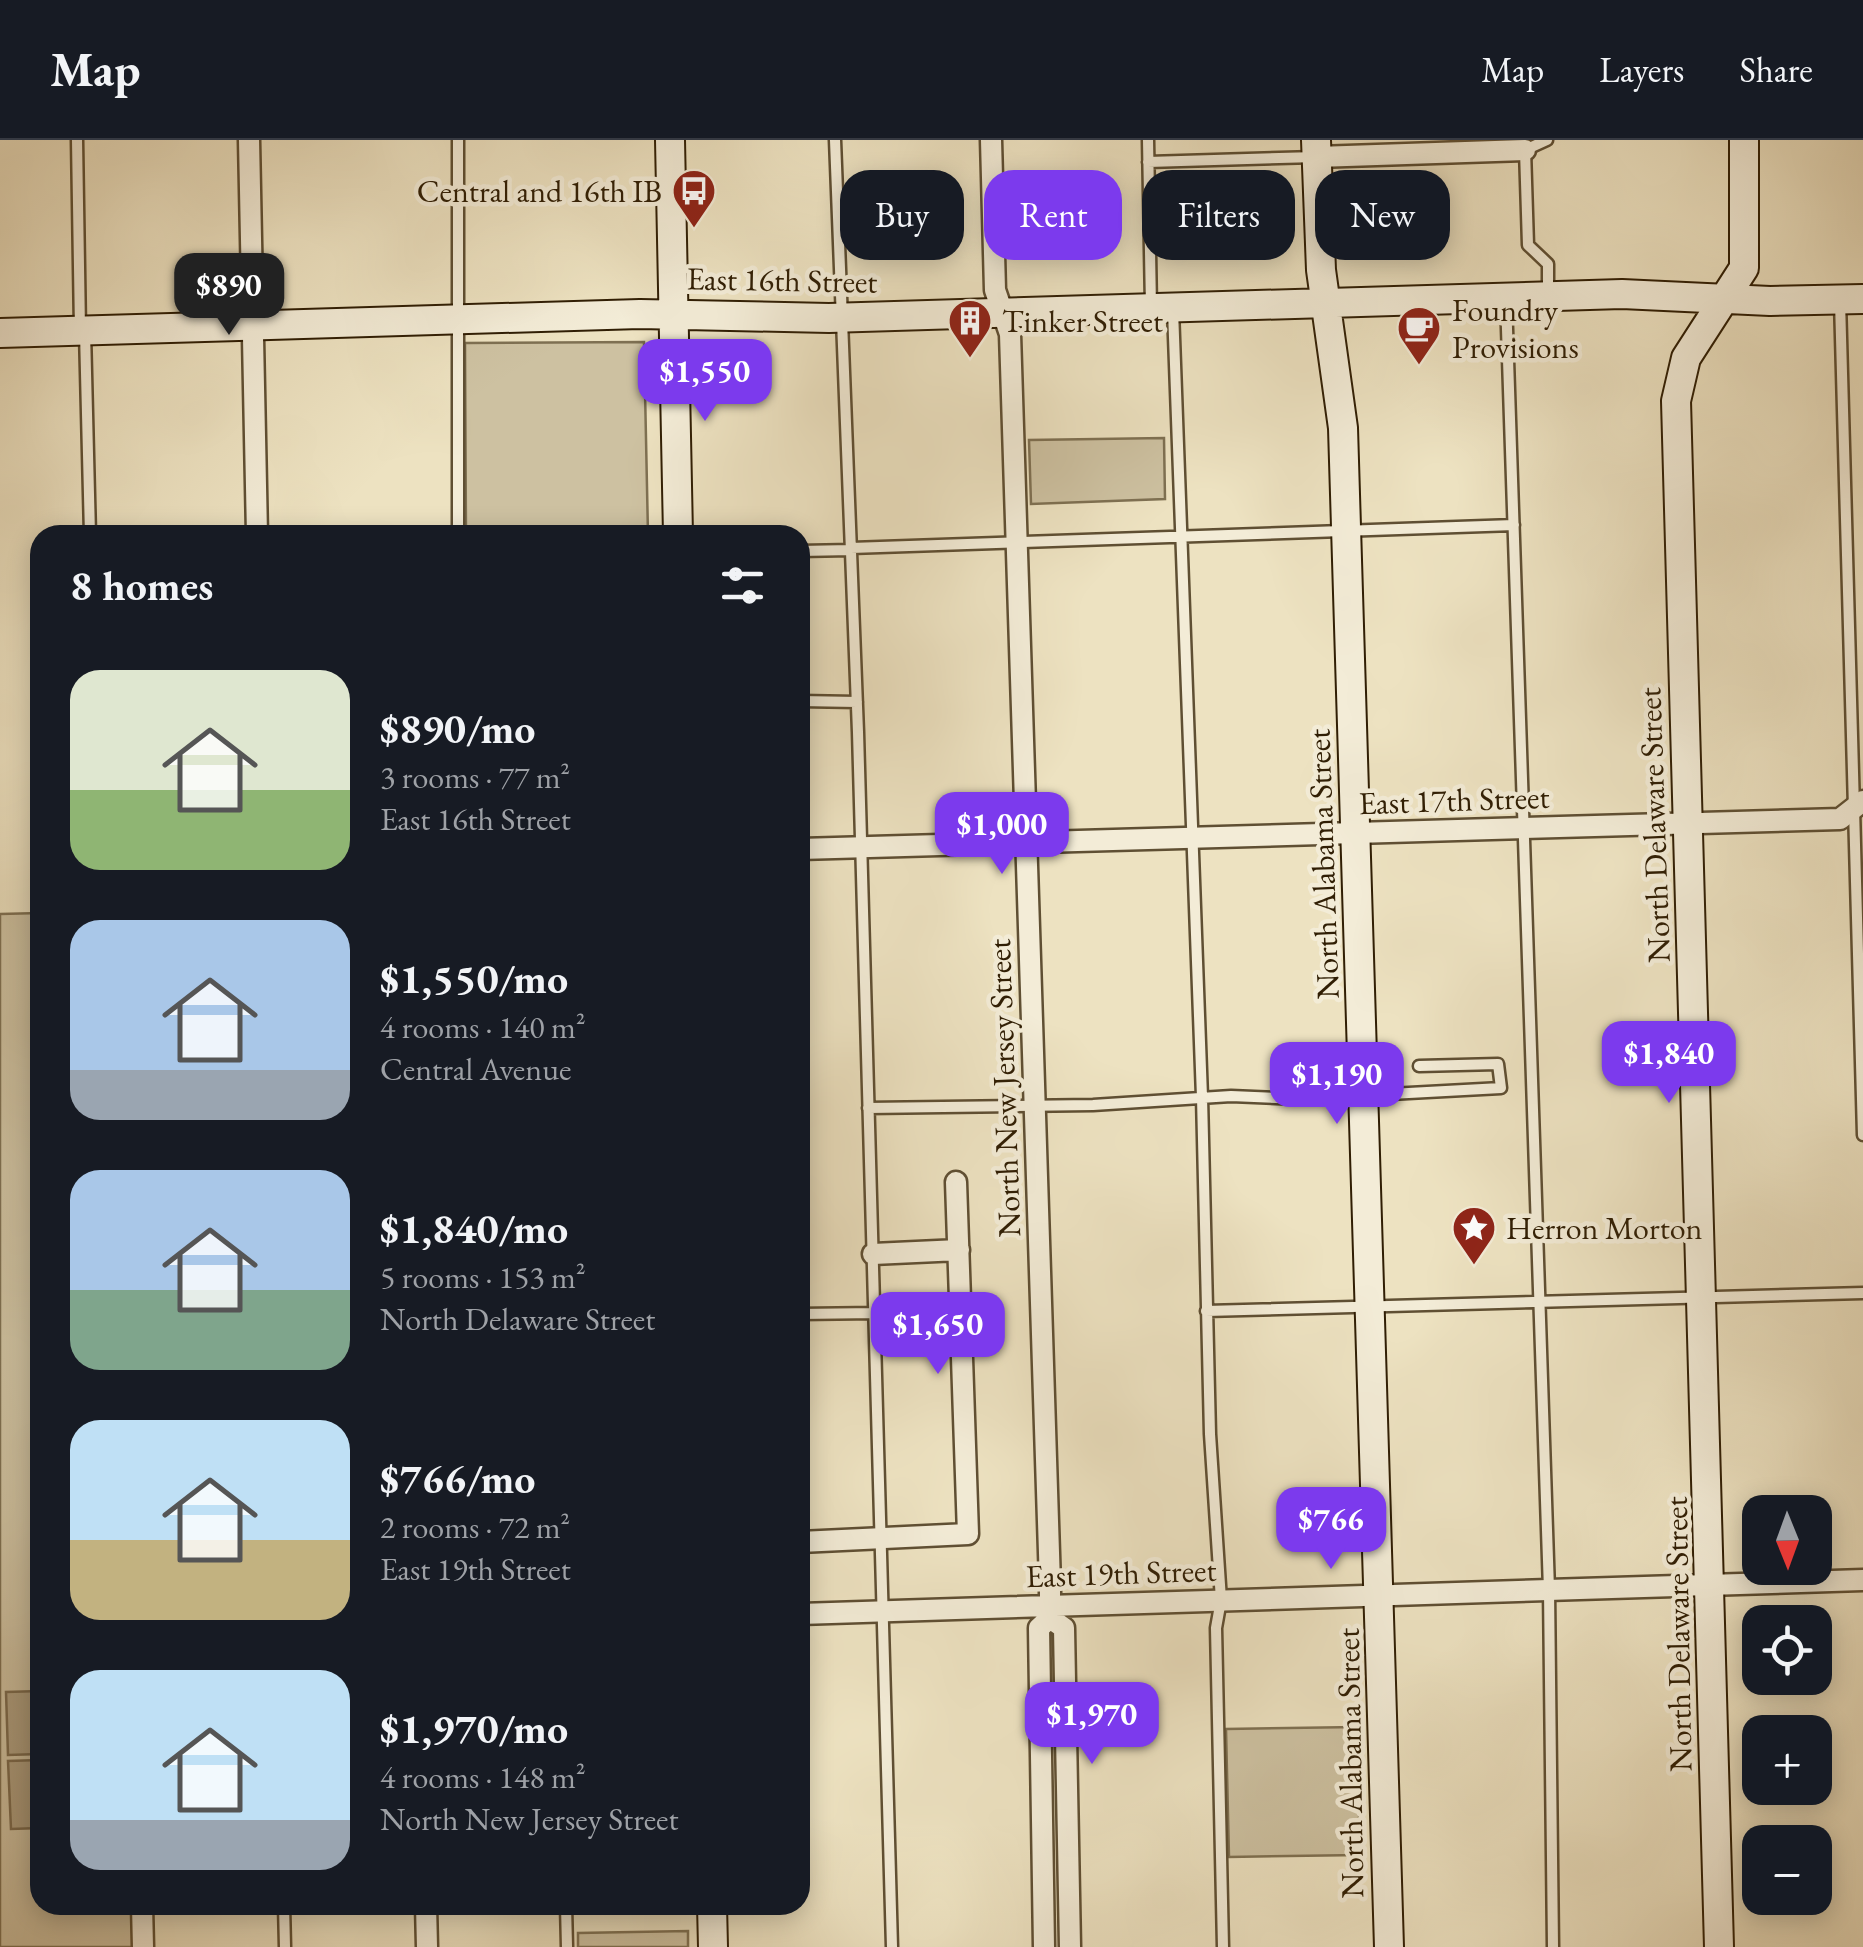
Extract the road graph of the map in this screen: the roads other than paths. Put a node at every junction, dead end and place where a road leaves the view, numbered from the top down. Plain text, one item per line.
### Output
1 (78, 140) edge
2 (249, 140) edge
3 (458, 140) edge
4 (670, 140) edge
5 (835, 140) edge
6 (991, 140) edge
7 (1148, 140) edge
8 (1546, 140) edge
9 (1744, 140) edge
10 (1516, 147) edge
11 (1317, 149) edge
12 (1148, 162) junction
13 (1548, 296) junction
14 (1506, 298) junction
15 (1727, 298) junction
16 (1852, 299) edge
17 (1324, 304) junction
18 (1162, 308) junction
19 (1002, 313) junction
20 (673, 314) junction
21 (843, 317) junction
22 (460, 318) junction
23 (254, 325) junction
24 (82, 331) junction
25 (0, 334) edge
26 (90, 525) edge
27 (257, 525) edge
28 (458, 525) edge
29 (678, 525) edge
30 (1514, 525) junction
31 (1346, 531) junction
32 (1181, 538) junction
33 (1016, 543) junction
34 (852, 549) junction
35 (810, 551) edge
36 (810, 701) edge
37 (857, 702) junction
38 (1859, 804) edge
39 (1688, 823) junction
40 (1524, 828) junction
41 (1356, 833) junction
42 (1192, 838) junction
43 (1026, 842) junction
44 (860, 848) junction
45 (810, 849) edge
46 (1861, 1035) edge
47 (1419, 1066) dead end
48 (1365, 1096) junction
49 (1202, 1098) junction
50 (1034, 1105) junction
51 (868, 1108) junction
52 (1863, 1135) edge
53 (956, 1182) dead end
54 (959, 1250) junction
55 (873, 1254) junction
56 (1863, 1293) edge
57 (1704, 1297) junction
58 (1538, 1300) junction
59 (1372, 1306) junction
60 (1206, 1311) junction
61 (875, 1313) junction
62 (810, 1314) edge
63 (880, 1537) junction
64 (810, 1541) edge
65 (1863, 1580) edge
66 (1712, 1585) junction
67 (1549, 1590) junction
68 (1381, 1595) junction
69 (1221, 1600) junction
70 (882, 1611) junction
71 (1050, 1612) junction
72 (810, 1614) edge
73 (142, 1915) edge
74 (284, 1915) edge
75 (426, 1915) edge
76 (566, 1915) edge
77 (712, 1915) edge
78 (144, 1947) edge
79 (284, 1947) edge
80 (427, 1947) edge
81 (567, 1947) edge
82 (713, 1947) edge
83 (892, 1947) edge
84 (1044, 1947) edge
85 (1070, 1947) edge
86 (1223, 1947) edge
87 (1388, 1947) edge
88 (1553, 1947) edge
89 (1719, 1947) edge

1 - 24 lane
2 - 23 street
3 - 22 lane
4 - 20 main road
5 - 21 lane
6 - 19 street, North New Jersey Street
7 - 12 lane
8 - 10 lane
9 - 15 main road, North Delaware Street
10 - 11 street
10 - 13 lane
11 - 12 lane
11 - 17 main road, North Alabama Street
12 - 18 lane
13 - 14 main road, East 16th Street
13 - 15 main road, East 16th Street
14 - 17 main road, East 16th Street
14 - 30 lane
15 - 16 main road, East 16th Street
15 - 39 main road, North Delaware Street
16 - 38 lane
17 - 18 main road, East 16th Street
17 - 31 main road, North Alabama Street
18 - 19 main road, East 16th Street
18 - 32 lane
19 - 21 main road, East 16th Street
19 - 33 street, North New Jersey Street
20 - 21 main road, East 16th Street
20 - 22 main road, East 16th Street
20 - 29 main road
21 - 34 lane
22 - 23 main road, East 16th Street
22 - 28 lane
23 - 24 main road, East 16th Street
23 - 27 street
24 - 25 main road, East 16th Street
24 - 26 lane
30 - 31 lane
30 - 40 lane
31 - 32 lane
31 - 41 main road, North Alabama Street
32 - 33 lane
32 - 42 lane
33 - 34 lane
33 - 43 street, North New Jersey Street
34 - 35 lane
34 - 37 lane
36 - 37 lane
37 - 44 lane
38 - 39 street, East 17th Street
38 - 46 lane
39 - 40 street, East 17th Street
39 - 57 main road, North Delaware Street
40 - 41 street, East 17th Street
40 - 58 lane
41 - 42 street, East 17th Street
41 - 48 main road, North Alabama Street
42 - 43 street, East 17th Street
42 - 49 lane
43 - 44 street, East 17th Street
43 - 50 street, North New Jersey Street
44 - 45 street, East 17th Street
44 - 51 lane
46 - 52 lane
47 - 48 lane
48 - 49 lane
48 - 59 main road, North Alabama Street
49 - 50 lane
49 - 60 lane
50 - 51 lane
50 - 71 street, North New Jersey Street
51 - 55 lane
53 - 54 street
54 - 55 street
54 - 63 street
55 - 61 lane
56 - 57 lane
57 - 58 lane
57 - 66 main road, North Delaware Street
58 - 59 lane
58 - 67 lane
59 - 60 lane
59 - 68 main road, North Alabama Street
60 - 69 lane
61 - 62 lane
61 - 63 lane
63 - 64 street
63 - 70 lane
65 - 66 street, East 19th Street
66 - 67 street, East 19th Street
66 - 89 main road, North Delaware Street
67 - 68 street, East 19th Street
67 - 88 lane
68 - 69 street, East 19th Street
68 - 87 main road, North Alabama Street
69 - 71 street, East 19th Street
69 - 86 lane
70 - 71 street, East 19th Street
70 - 72 street, East 19th Street
70 - 83 lane
71 - 84 street, North New Jersey Street
71 - 85 street, North New Jersey Street
73 - 78 street
74 - 79 lane
75 - 80 street
76 - 81 lane
77 - 82 main road

